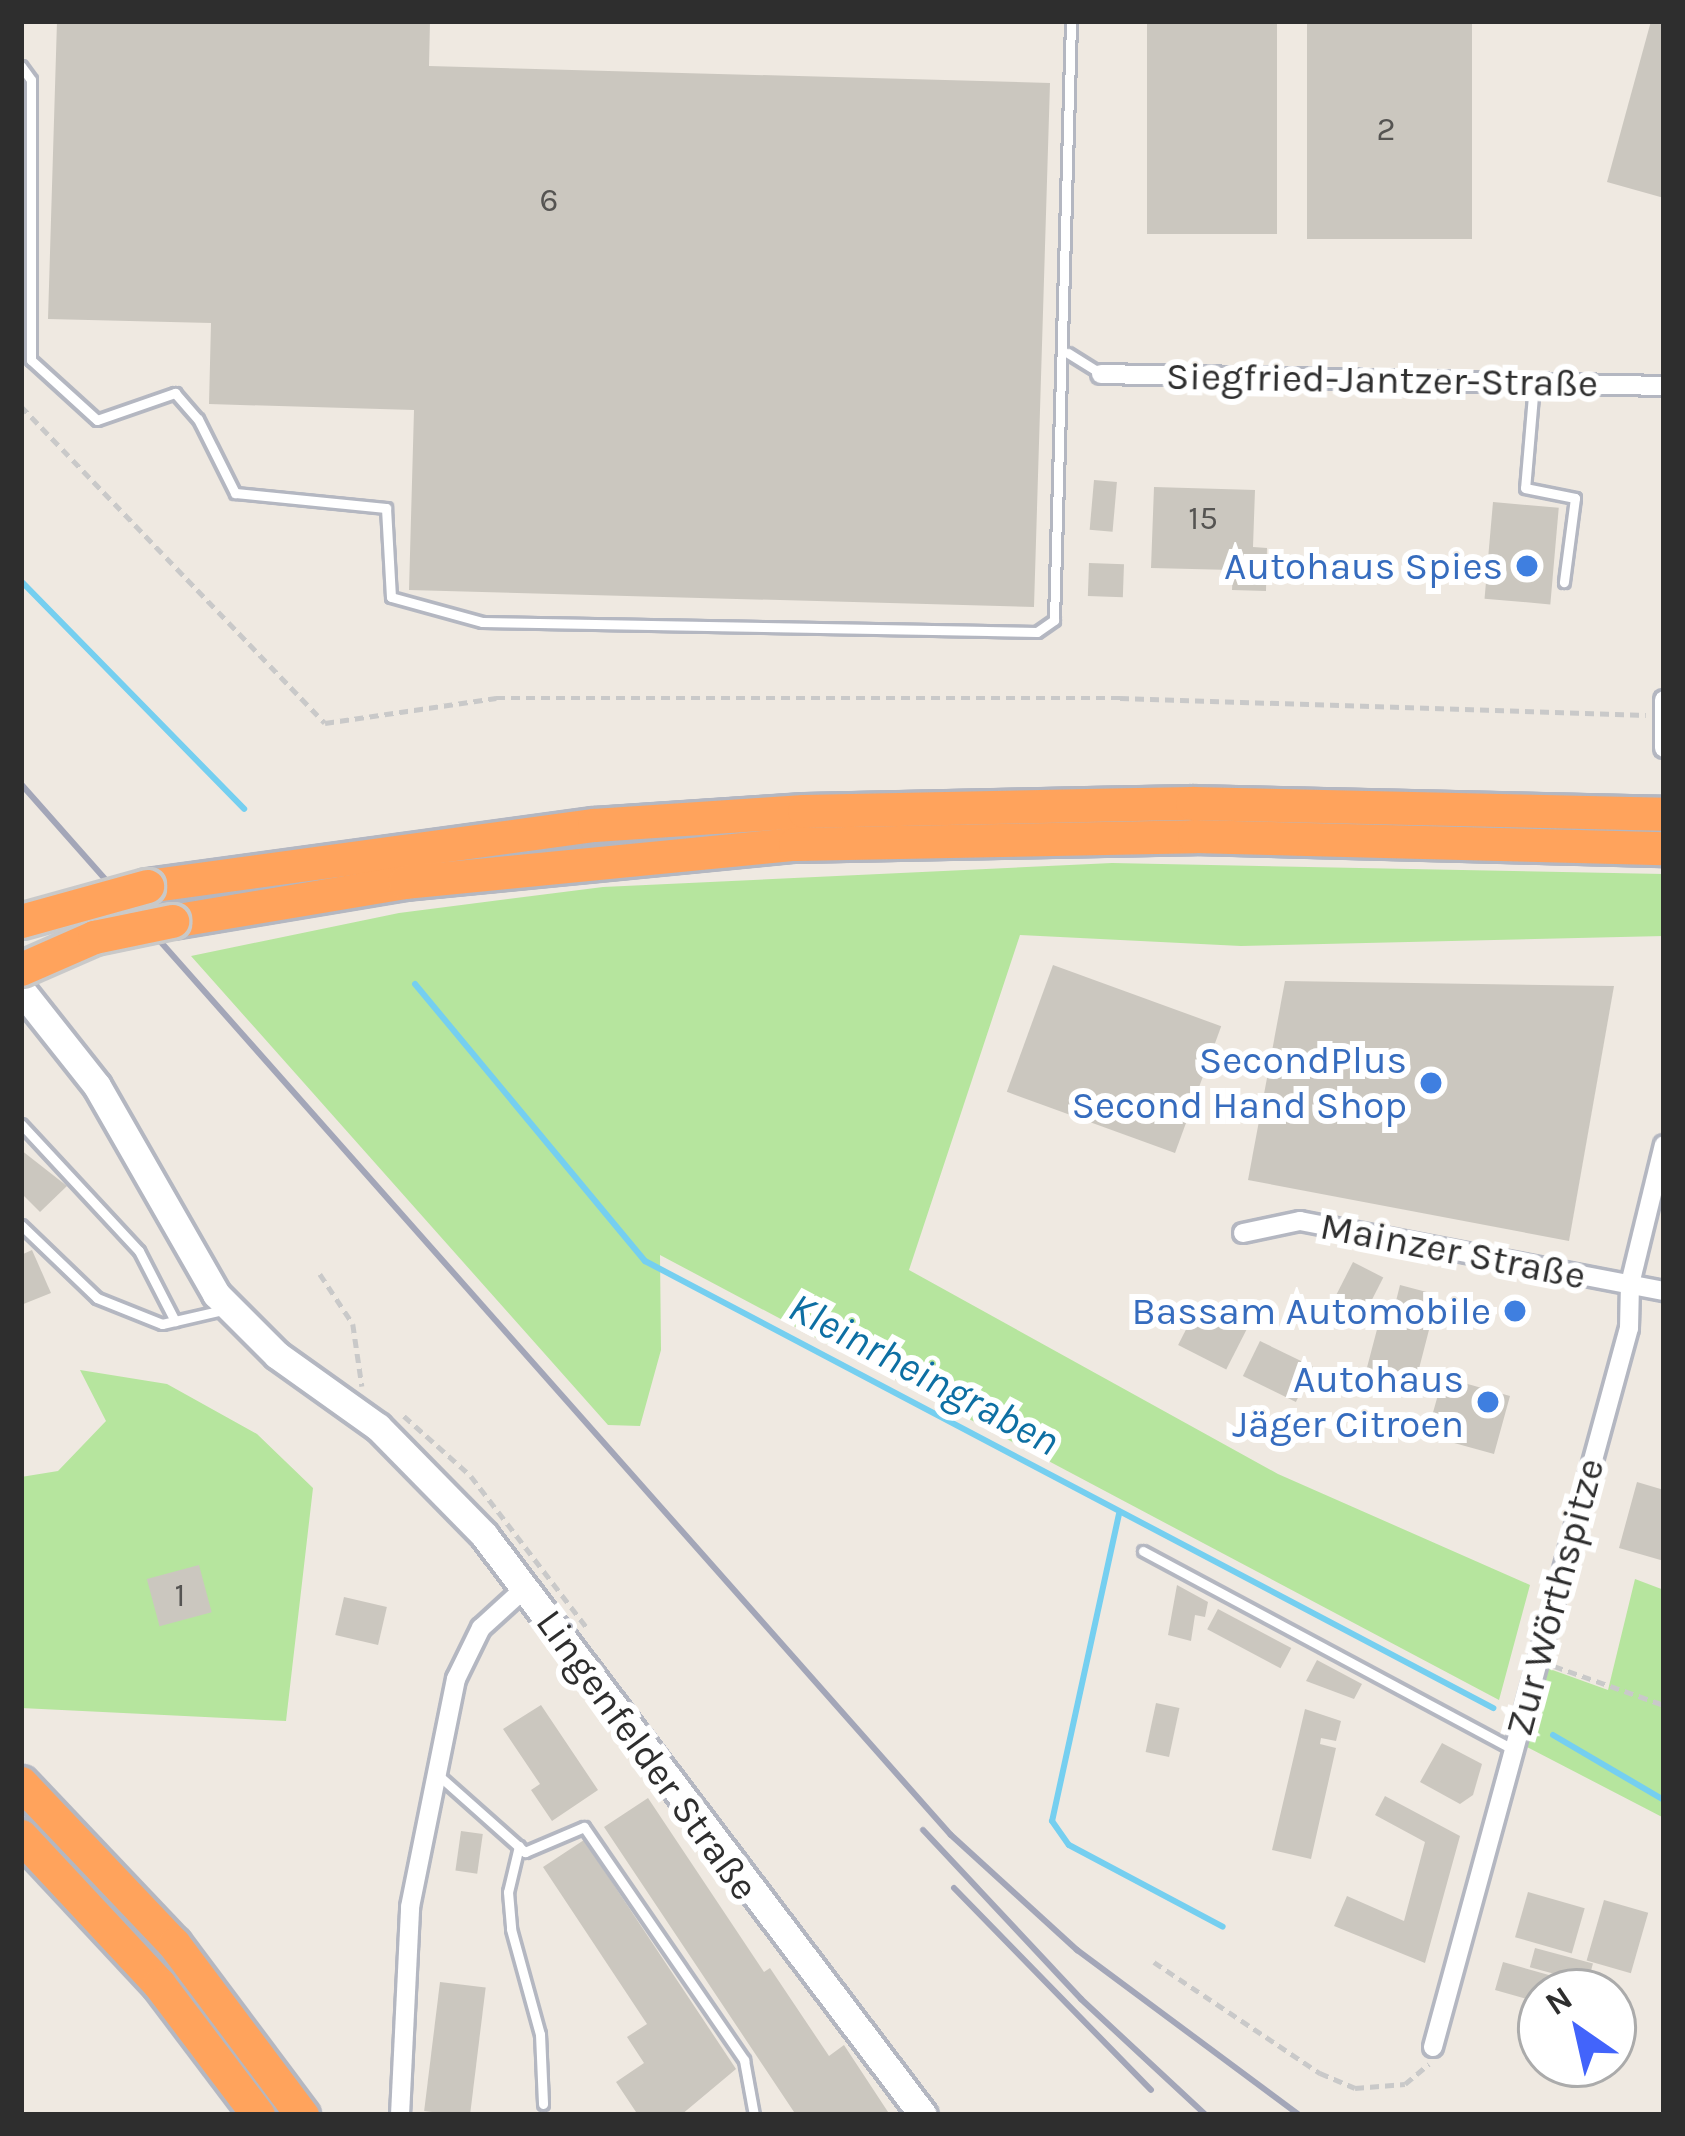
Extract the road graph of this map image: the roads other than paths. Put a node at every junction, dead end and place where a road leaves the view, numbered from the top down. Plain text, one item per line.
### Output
1 (1071, 21) edge
2 (21, 66) edge
3 (1067, 353) junction
4 (1101, 374) joint
5 (1534, 384) junction
6 (1664, 386) edge
7 (1564, 582) dead end
8 (1664, 700) edge
9 (1664, 715) edge
10 (1664, 748) edge
11 (1647, 814) edge
12 (1651, 848) edge
13 (147, 886) junction
14 (21, 905) edge
15 (21, 921) edge
16 (94, 937) junction
17 (21, 953) edge
18 (21, 969) edge
19 (21, 990) edge
20 (21, 1124) edge
21 (1664, 1145) edge
22 (21, 1226) edge
23 (1243, 1234) dead end
24 (1630, 1284) junction
25 (1664, 1291) edge
26 (229, 1308) junction
27 (175, 1321) junction
28 (1143, 1551) dead end
29 (525, 1588) junction
30 (1514, 1750) junction
31 (437, 1774) junction
32 (21, 1783) edge
33 (21, 1836) edge
34 (519, 1846) junction
35 (1433, 2047) road end
36 (543, 2104) dead end
37 (258, 2115) edge
38 (302, 2115) edge
39 (400, 2115) edge
40 (754, 2115) edge
41 (923, 2115) edge

1 - 3 lane
2 - 3 lane
3 - 4 lane
4 - 5 street, Siegfried-Jantzer-Straße
5 - 6 street, Siegfried-Jantzer-Straße
5 - 7 lane
8 - 9 street
9 - 10 street
11 - 13 highway
12 - 16 highway, bridge
13 - 14 highway, bridge
13 - 15 highway, bridge
16 - 17 highway, bridge
16 - 18 highway, bridge
19 - 26 main road, Lingenfelder Straße
20 - 27 lane
21 - 24 street, Zur Wörthspitze
22 - 27 lane
23 - 24 street, Mainzer Straße
24 - 25 street, Mainzer Straße
24 - 30 street, Zur Wörthspitze
26 - 27 lane
26 - 29 main road, Lingenfelder Straße
28 - 30 lane
29 - 31 street
29 - 41 main road, Lingenfelder Straße
30 - 35 street, Zur Wörthspitze
31 - 34 lane
31 - 39 street
32 - 38 highway
33 - 37 highway
34 - 36 lane
34 - 40 lane

